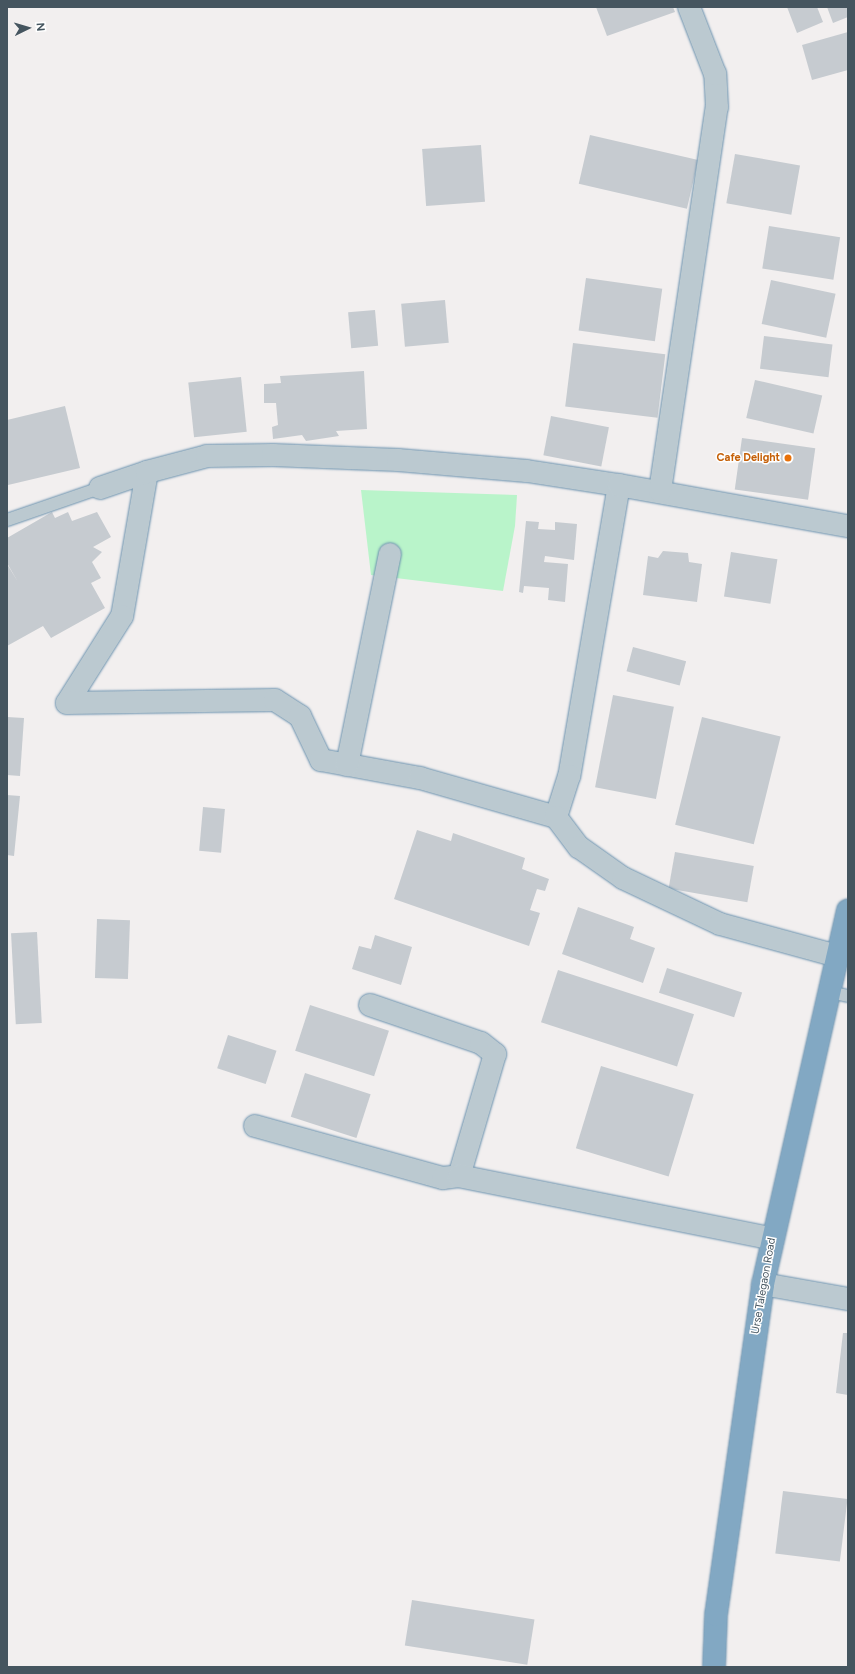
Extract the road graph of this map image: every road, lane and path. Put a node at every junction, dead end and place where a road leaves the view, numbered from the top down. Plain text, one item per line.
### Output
1 (689, 7) edge
2 (147, 472) junction
3 (618, 485) junction
4 (100, 488) joint
5 (660, 491) junction
6 (7, 520) edge
7 (848, 526) edge
8 (390, 554) dead end
9 (347, 764) junction
10 (556, 817) junction
11 (848, 912) edge
12 (837, 956) junction
13 (838, 994) edge
14 (370, 1005) dead end
15 (255, 1126) dead end
16 (459, 1176) junction
17 (773, 1239) junction
18 (762, 1284) junction
19 (848, 1299) edge
20 (714, 1667) edge

1 - 5 street
2 - 3 street
2 - 4 street
2 - 9 street
3 - 5 street
3 - 10 street
4 - 6 lane
5 - 7 street
8 - 9 street
9 - 10 street
10 - 12 street
11 - 12 highway, Urse Talegaon Road
12 - 13 highway, Urse Talegaon Road
13 - 17 highway, Urse Talegaon Road
14 - 16 street
15 - 16 street
16 - 17 street
17 - 18 highway, Urse Talegaon Road
18 - 19 street
18 - 20 highway, Urse Talegaon Road

